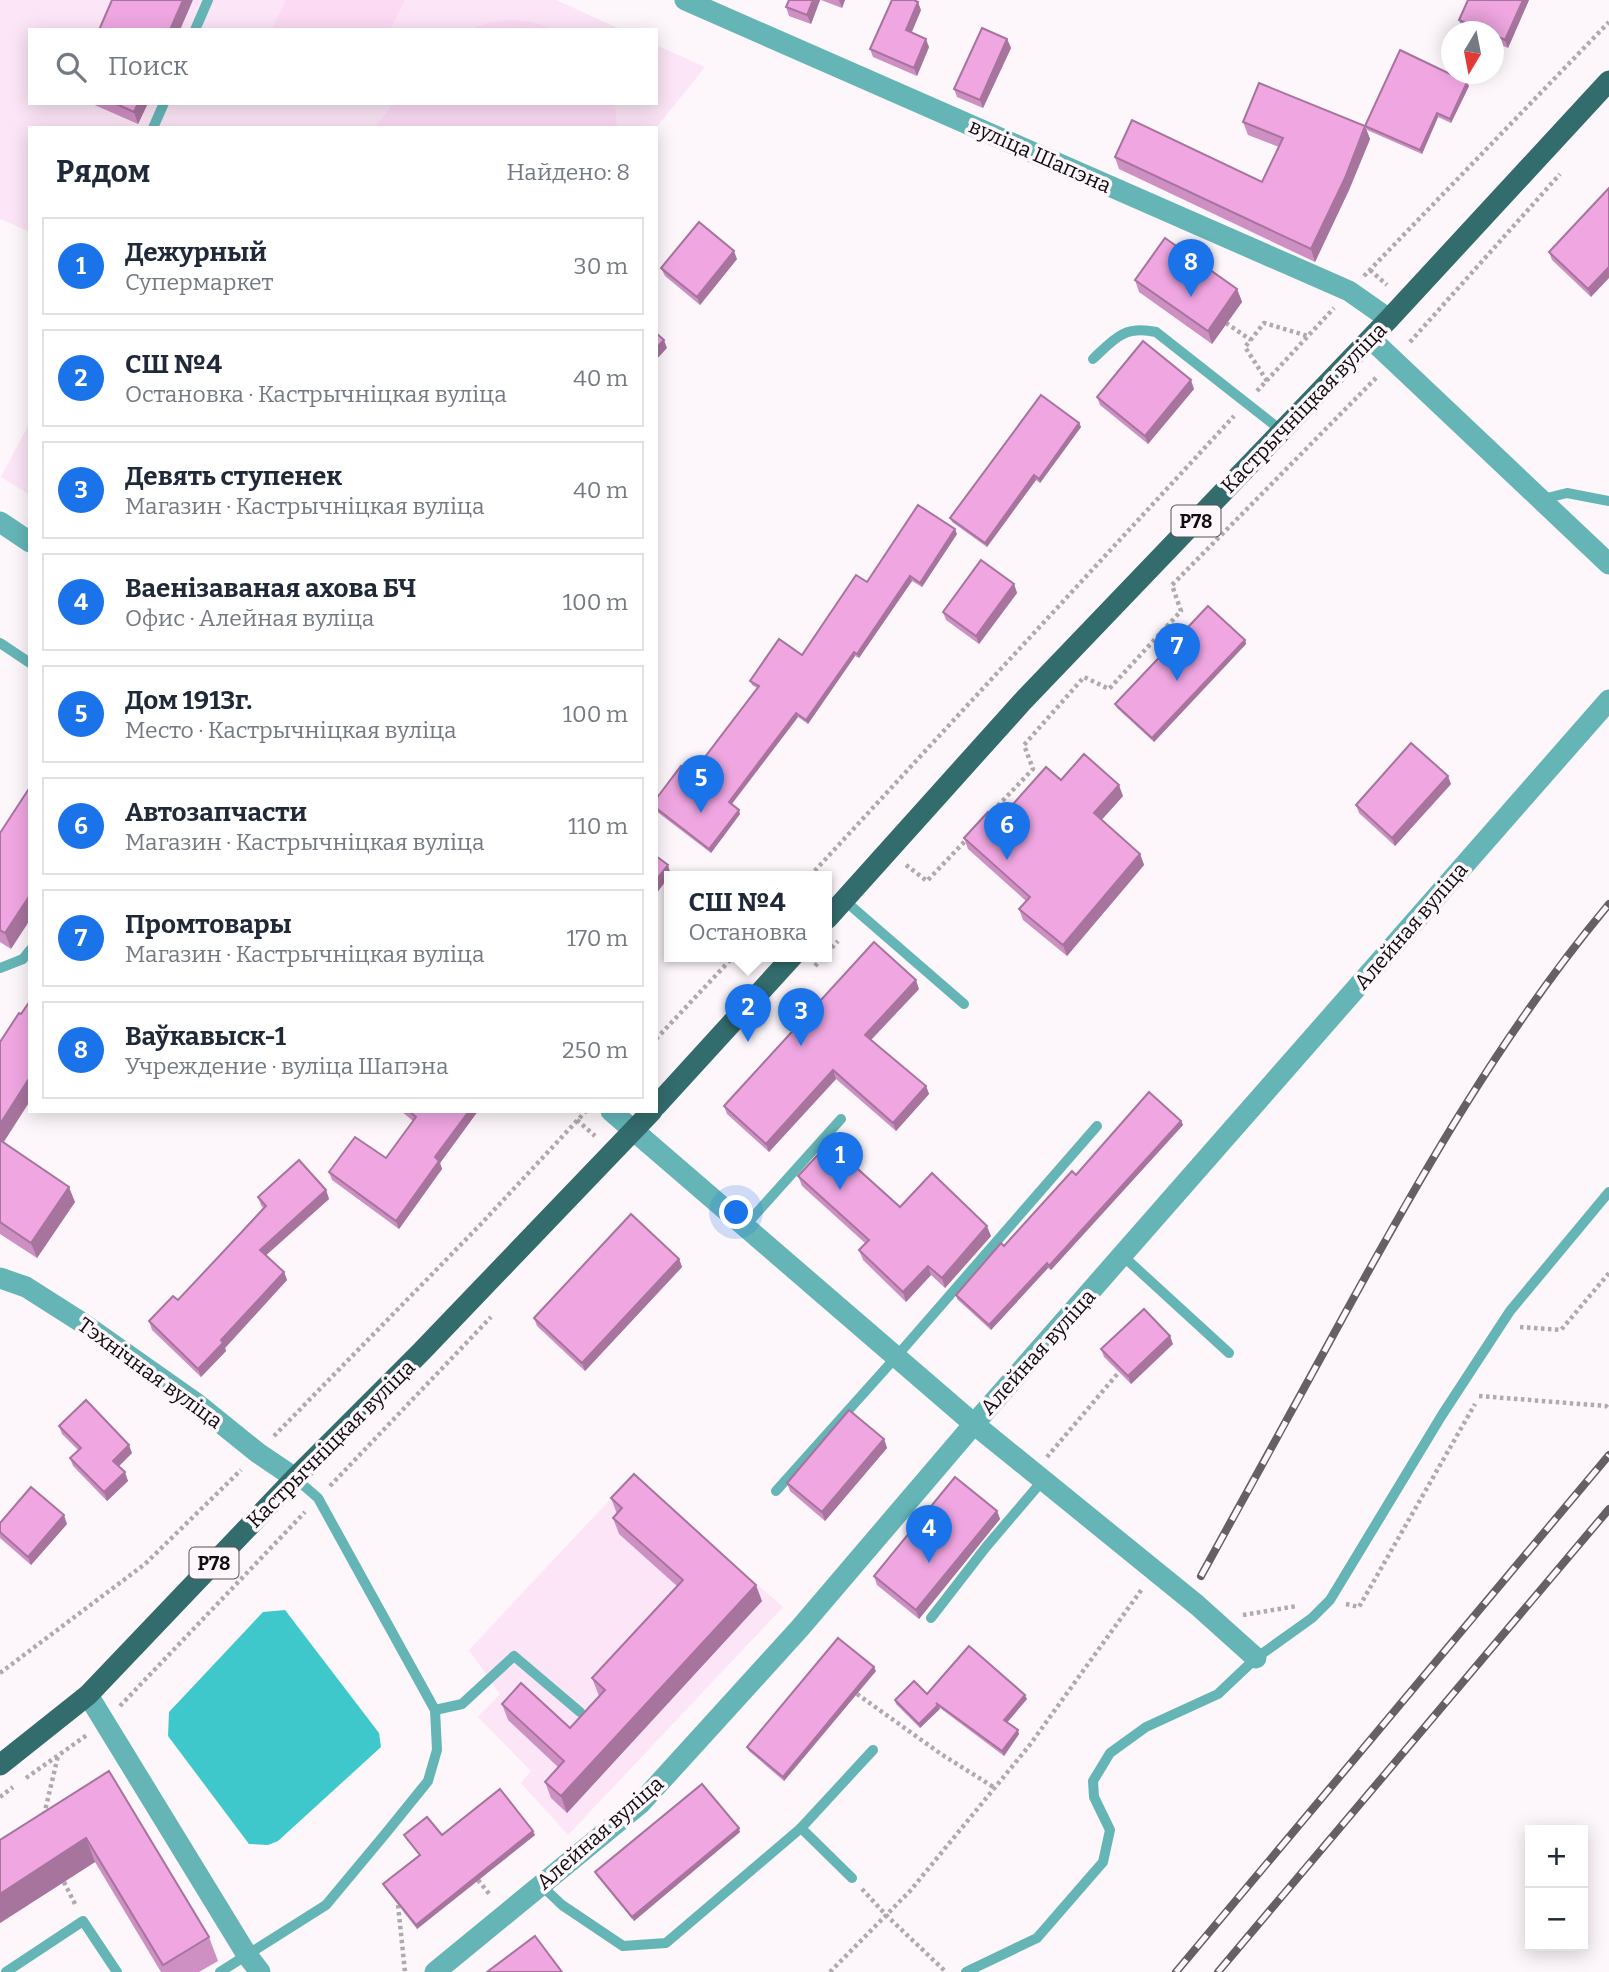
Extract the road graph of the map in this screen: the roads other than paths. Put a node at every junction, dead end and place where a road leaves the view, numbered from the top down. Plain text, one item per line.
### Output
1 (208, 0) edge
2 (685, 0) edge
3 (196, 28) edge
4 (1609, 81) edge
5 (163, 105) edge
6 (154, 126) edge
7 (1389, 320) junction
8 (1371, 339) junction
9 (1093, 359) dead end
10 (1282, 431) junction
11 (1539, 500) junction
12 (1609, 500) edge
13 (0, 522) edge
14 (28, 541) edge
15 (1609, 564) edge
16 (0, 643) edge
17 (28, 662) edge
18 (1609, 700) edge
19 (844, 900) junction
20 (832, 913) edge
21 (28, 953) edge
22 (788, 962) edge
23 (0, 968) edge
24 (964, 1004) dead end
25 (658, 1104) edge
26 (613, 1113) edge
27 (650, 1113) edge
28 (841, 1119) dead end
29 (1097, 1126) dead end
30 (634, 1131) junction
31 (1609, 1192) edge
32 (745, 1226) junction
33 (1123, 1255) junction
34 (0, 1278) edge
35 (1229, 1353) dead end
36 (897, 1357) junction
37 (974, 1424) junction
38 (1039, 1476) junction
39 (295, 1478) junction
40 (776, 1491) dead end
41 (931, 1618) dead end
42 (1256, 1658) junction
43 (88, 1695) junction
44 (435, 1710) junction
45 (580, 1712) edge
46 (873, 1750) dead end
47 (0, 1765) edge
48 (801, 1828) junction
49 (852, 1878) road end
50 (541, 1885) junction
51 (254, 1964) edge
52 (6, 1972) edge
53 (117, 1972) edge
54 (220, 1972) edge
55 (435, 1972) edge
56 (966, 1972) edge

1 - 3 lane
2 - 7 street, вуліца Шапэна
4 - 7 main road, Кастрычніцкая вуліца / Р78
5 - 6 lane
7 - 8 main road, Кастрычніцкая вуліца / Р78
8 - 10 main road, Кастрычніцкая вуліца / Р78
8 - 11 street
9 - 10 lane
10 - 19 main road, Кастрычніцкая вуліца / Р78
11 - 12 lane
11 - 15 street
13 - 14 street
16 - 17 lane
18 - 33 street, Алейная вуліца
19 - 20 main road, Кастрычніцкая вуліца / Р78
19 - 24 lane
21 - 23 lane
22 - 25 main road
26 - 30 street
27 - 30 main road, Кастрычніцкая вуліца / Р78
28 - 32 lane
29 - 36 lane
30 - 32 street
30 - 39 main road, Кастрычніцкая вуліца / Р78
31 - 42 lane
32 - 36 street
33 - 35 lane
33 - 37 street, Алейная вуліца
34 - 39 street, Тэхнічная вуліца
36 - 37 street
36 - 40 lane
37 - 38 street
37 - 50 street, Алейная вуліца
38 - 41 lane
38 - 42 street
39 - 43 main road, Кастрычніцкая вуліца / Р78
39 - 44 lane
42 - 56 lane
43 - 47 main road, Кастрычніцкая вуліца / Р78
43 - 51 street
44 - 45 lane
44 - 51 lane
46 - 48 lane
48 - 49 lane
48 - 50 lane
50 - 55 street, Алейная вуліца
51 - 54 lane
52 - 53 lane

